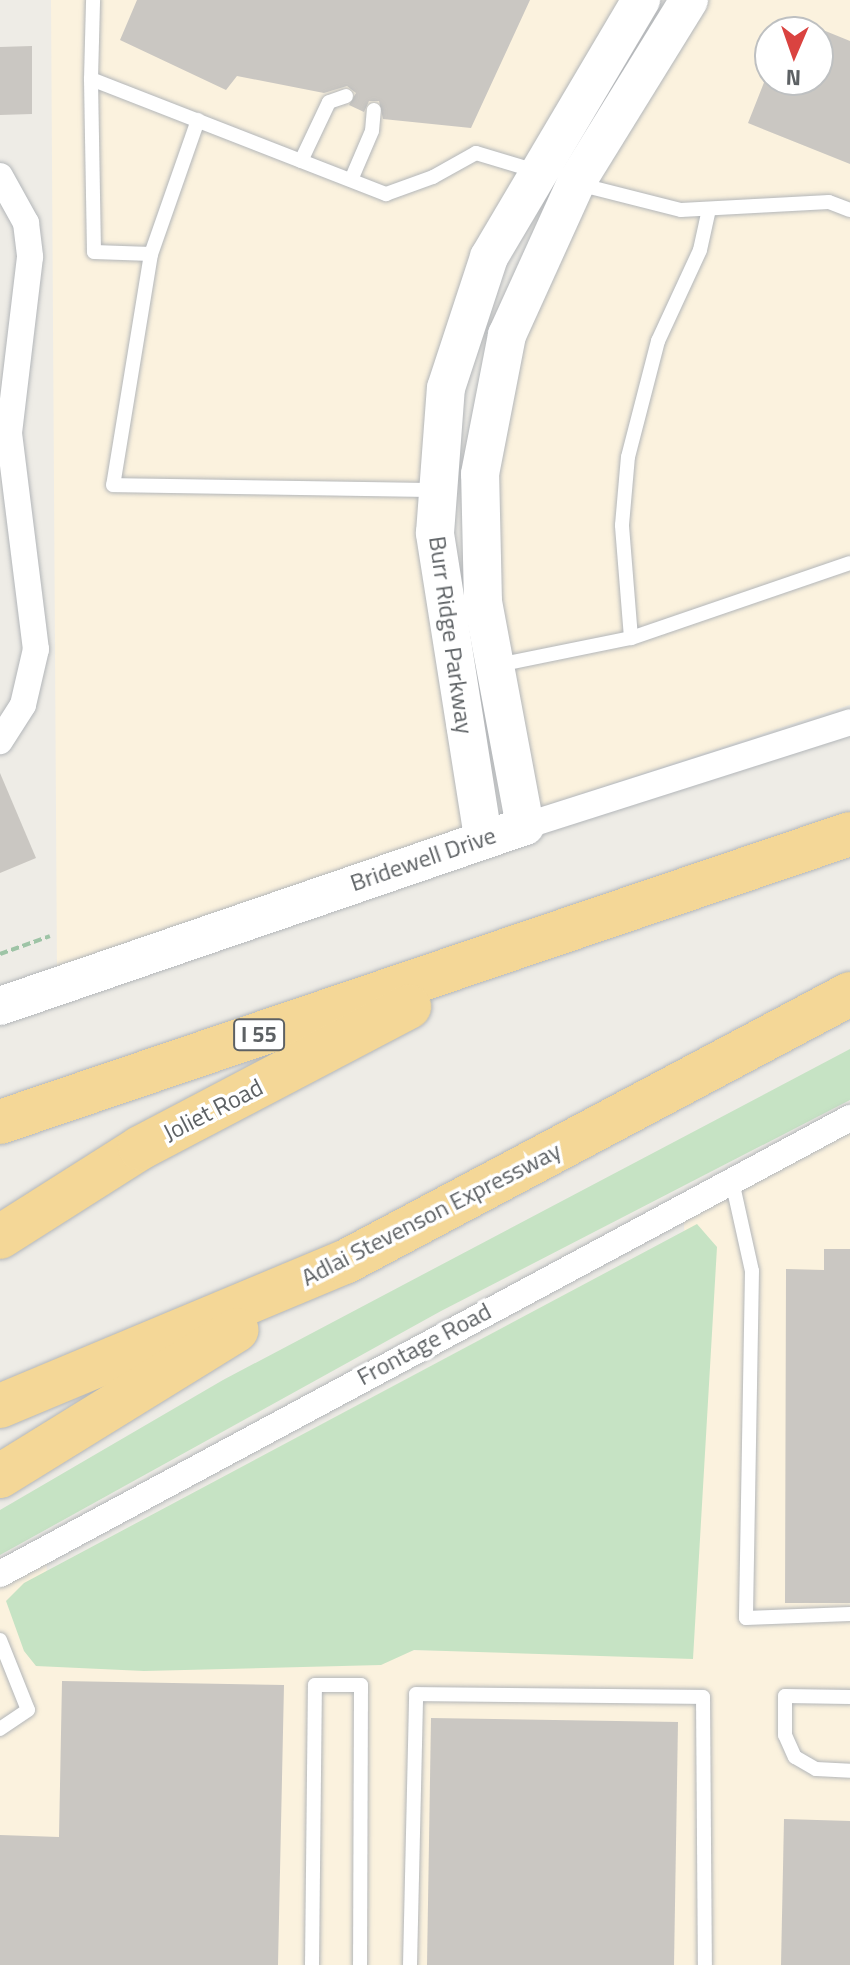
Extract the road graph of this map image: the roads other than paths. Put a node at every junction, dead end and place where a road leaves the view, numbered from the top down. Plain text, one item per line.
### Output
1 (93, 0) edge
2 (641, 0) edge
3 (689, 0) edge
4 (91, 79) junction
5 (346, 96) dead end
6 (374, 110) dead end
7 (198, 120) junction
8 (301, 161) junction
9 (0, 176) edge
10 (556, 177) junction
11 (351, 180) junction
12 (709, 209) junction
13 (850, 210) edge
14 (151, 254) junction
15 (438, 490) junction
16 (850, 563) edge
17 (631, 638) junction
18 (493, 665) junction
19 (850, 722) edge
20 (0, 741) edge
21 (525, 826) junction
22 (850, 834) edge
23 (483, 837) junction
24 (518, 948) junction
25 (839, 1001) edge
26 (0, 1006) edge
27 (850, 1118) edge
28 (0, 1122) edge
29 (732, 1181) junction
30 (0, 1237) edge
31 (345, 1262) junction
32 (0, 1406) edge
33 (0, 1476) edge
34 (0, 1574) edge
35 (850, 1614) edge
36 (0, 1640) edge
37 (850, 1697) edge
38 (0, 1729) edge
39 (850, 1771) edge
40 (312, 1965) edge
41 (360, 1965) edge
42 (410, 1965) edge
43 (705, 1965) edge

1 - 4 lane
2 - 10 street, Burr Ridge Parkway
3 - 10 street, Burr Ridge Parkway
4 - 7 lane
4 - 14 lane
5 - 8 lane
6 - 11 lane
7 - 8 lane
7 - 14 lane
8 - 11 lane
9 - 20 street
10 - 11 lane
10 - 12 lane
10 - 15 street, Burr Ridge Parkway
10 - 18 street, Burr Ridge Parkway
12 - 13 lane
12 - 17 lane
14 - 15 lane
15 - 23 street, Burr Ridge Parkway
16 - 17 lane
17 - 18 lane
18 - 21 street, Burr Ridge Parkway
19 - 21 street, Bridewell Drive
21 - 23 street, Bridewell Drive
22 - 24 highway, I 55
23 - 26 street, Bridewell Drive
24 - 28 highway, I 55
24 - 30 highway, Joliet Road
25 - 31 highway, Adlai Stevenson Expressway
27 - 29 street, Frontage Road
29 - 34 street, Frontage Road
29 - 35 lane
31 - 32 highway, Adlai Stevenson Expressway
31 - 33 highway
36 - 38 lane
37 - 39 lane
40 - 41 lane
42 - 43 lane

